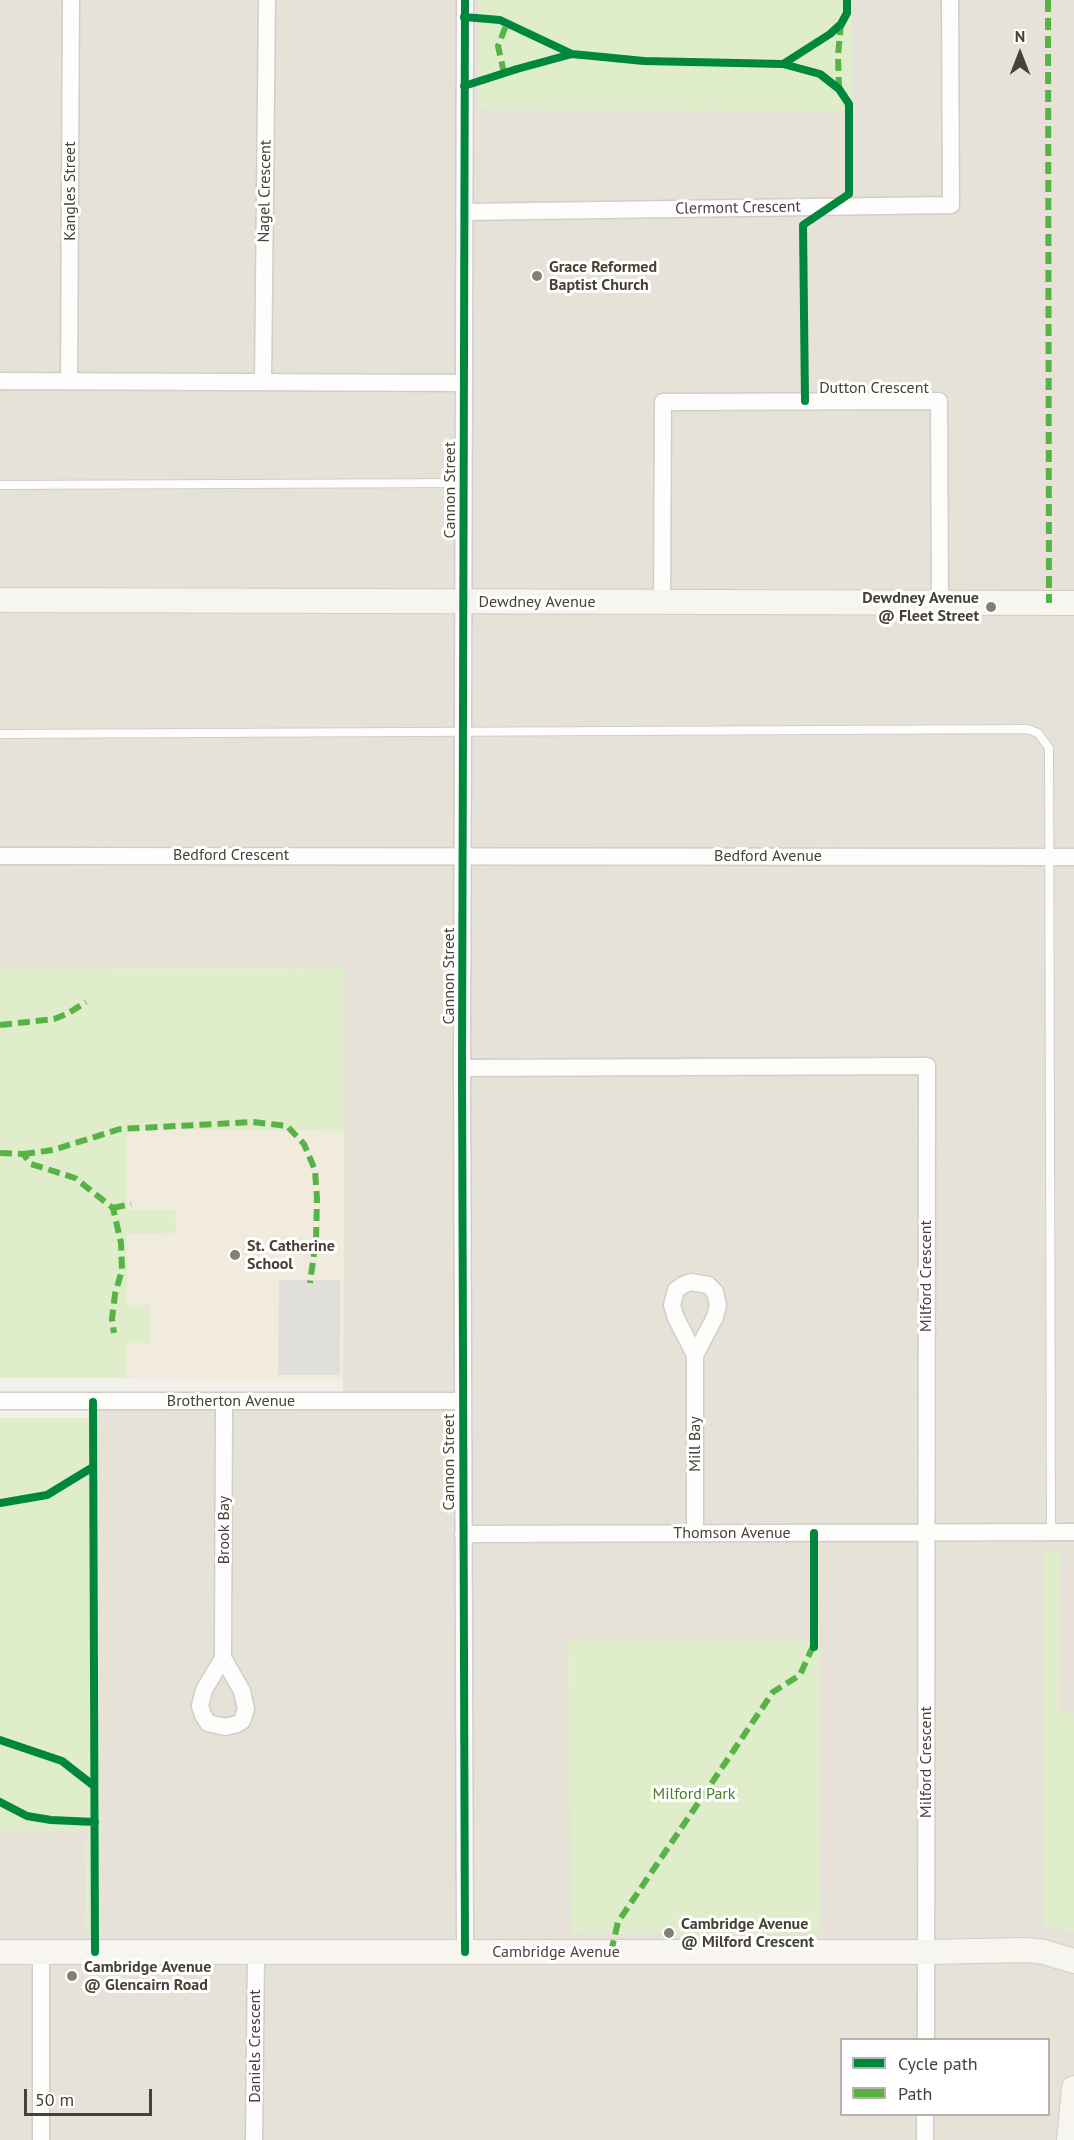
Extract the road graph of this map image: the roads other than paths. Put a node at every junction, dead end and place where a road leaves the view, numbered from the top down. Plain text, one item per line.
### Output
1 (71, 0) edge
2 (267, 0) edge
3 (465, 0) edge
4 (950, 0) edge
5 (464, 212) junction
6 (0, 381) edge
7 (69, 381) junction
8 (263, 382) junction
9 (464, 383) junction
10 (463, 483) junction
11 (0, 485) edge
12 (0, 600) edge
13 (462, 602) junction
14 (662, 602) junction
15 (940, 603) junction
16 (1074, 603) edge
17 (462, 732) junction
18 (0, 734) edge
19 (463, 855) junction
20 (0, 856) edge
21 (1051, 857) junction
22 (1074, 857) edge
23 (462, 1068) junction
24 (695, 1355) dead end
25 (0, 1401) edge
26 (462, 1401) junction
27 (224, 1402) junction
28 (1051, 1532) junction
29 (1074, 1532) edge
30 (695, 1533) junction
31 (463, 1534) junction
32 (926, 1534) junction
33 (223, 1658) dead end
34 (0, 1952) edge
35 (41, 1952) junction
36 (256, 1952) junction
37 (465, 1952) junction
38 (927, 1952) junction
39 (1074, 1961) edge
40 (926, 2038) edge
41 (1074, 2088) edge
42 (925, 2116) edge
43 (41, 2140) edge
44 (255, 2140) edge
45 (925, 2140) edge
46 (1069, 2140) edge

1 - 7 street, Kangles Street
2 - 8 street, Nagel Crescent
3 - 5 street, Cannon Street
4 - 5 street, Clermont Crescent
5 - 9 street, Cannon Street
6 - 7 street
7 - 8 street
8 - 9 street
9 - 10 street, Cannon Street
10 - 11 lane
10 - 13 street, Cannon Street
12 - 13 street, Dewdney Avenue
13 - 14 street, Dewdney Avenue
13 - 17 street, Cannon Street
14 - 15 street, Dewdney Avenue
14 - 15 street, Dutton Crescent
15 - 16 street, Dewdney Avenue
17 - 18 lane
17 - 19 street, Cannon Street
17 - 21 lane
19 - 20 street, Bedford Crescent
19 - 21 street, Bedford Avenue
19 - 23 street, Cannon Street
21 - 22 street, Bedford Avenue
21 - 28 lane
23 - 26 street, Cannon Street
23 - 32 street, Milford Crescent
24 - 30 street, Mill Bay
25 - 27 street, Brotherton Avenue
26 - 27 street, Brotherton Avenue
26 - 31 street, Cannon Street
27 - 33 street, Brook Bay
28 - 29 street, Thomson Avenue
28 - 32 street, Thomson Avenue
30 - 31 street, Thomson Avenue
30 - 32 street, Thomson Avenue
31 - 37 street, Cannon Street
32 - 38 street, Milford Crescent
34 - 35 street, Cambridge Avenue
35 - 36 street, Cambridge Avenue
35 - 43 street
36 - 37 street, Cambridge Avenue
36 - 44 street, Daniels Crescent
37 - 38 street, Cambridge Avenue
38 - 39 street, Cambridge Avenue
38 - 40 street, Milford Crescent
41 - 46 street
42 - 45 street

